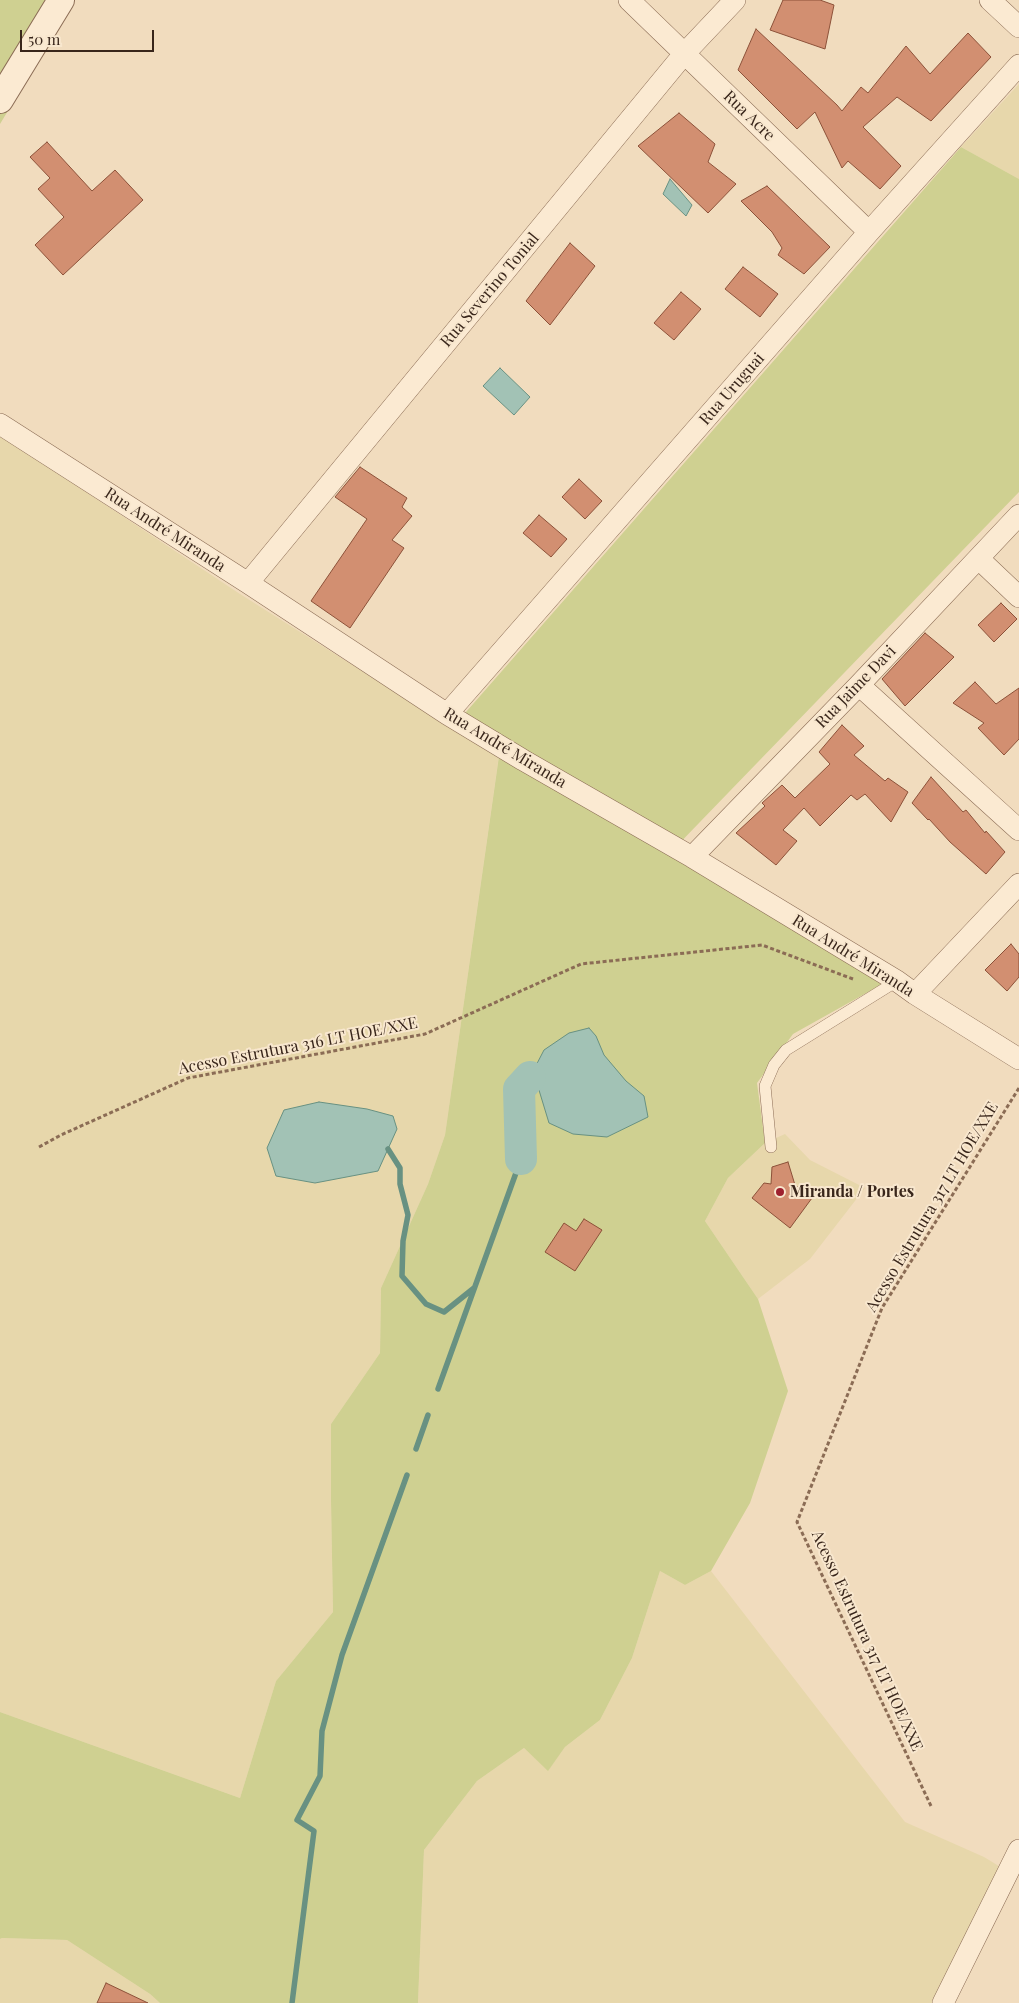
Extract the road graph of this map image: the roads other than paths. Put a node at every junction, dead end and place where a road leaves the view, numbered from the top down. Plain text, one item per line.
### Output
1 (61, 0) edge
2 (629, 0) edge
3 (735, 0) edge
4 (990, 0) edge
5 (1019, 27) edge
6 (684, 54) junction
7 (1019, 65) edge
8 (0, 100) edge
9 (869, 232) junction
10 (0, 424) edge
11 (1019, 515) edge
12 (979, 559) junction
13 (248, 583) junction
14 (1019, 597) edge
15 (859, 685) junction
16 (448, 714) junction
17 (1019, 830) edge
18 (692, 857) junction
19 (1019, 884) edge
20 (889, 985) junction
21 (915, 994) junction
22 (1019, 1059) edge
23 (771, 1147) dead end
24 (1019, 1850) edge
25 (943, 2003) edge

1 - 8 street
2 - 6 street, Rua Acre
3 - 6 street, Rua Severino Tonial
4 - 5 street
6 - 9 street, Rua Acre
6 - 13 street, Rua Severino Tonial
7 - 9 street, Rua Uruguai
9 - 16 street, Rua Uruguai
10 - 13 street, Rua André Miranda
11 - 12 street, Rua Jaime Davi
12 - 14 street
12 - 15 street, Rua Jaime Davi
13 - 16 street, Rua André Miranda
15 - 17 street
15 - 18 street, Rua Jaime Davi
16 - 18 street, Rua André Miranda
18 - 20 street, Rua André Miranda
19 - 21 street
20 - 21 street, Rua André Miranda
20 - 23 lane
21 - 22 street, Rua André Miranda
24 - 25 street

